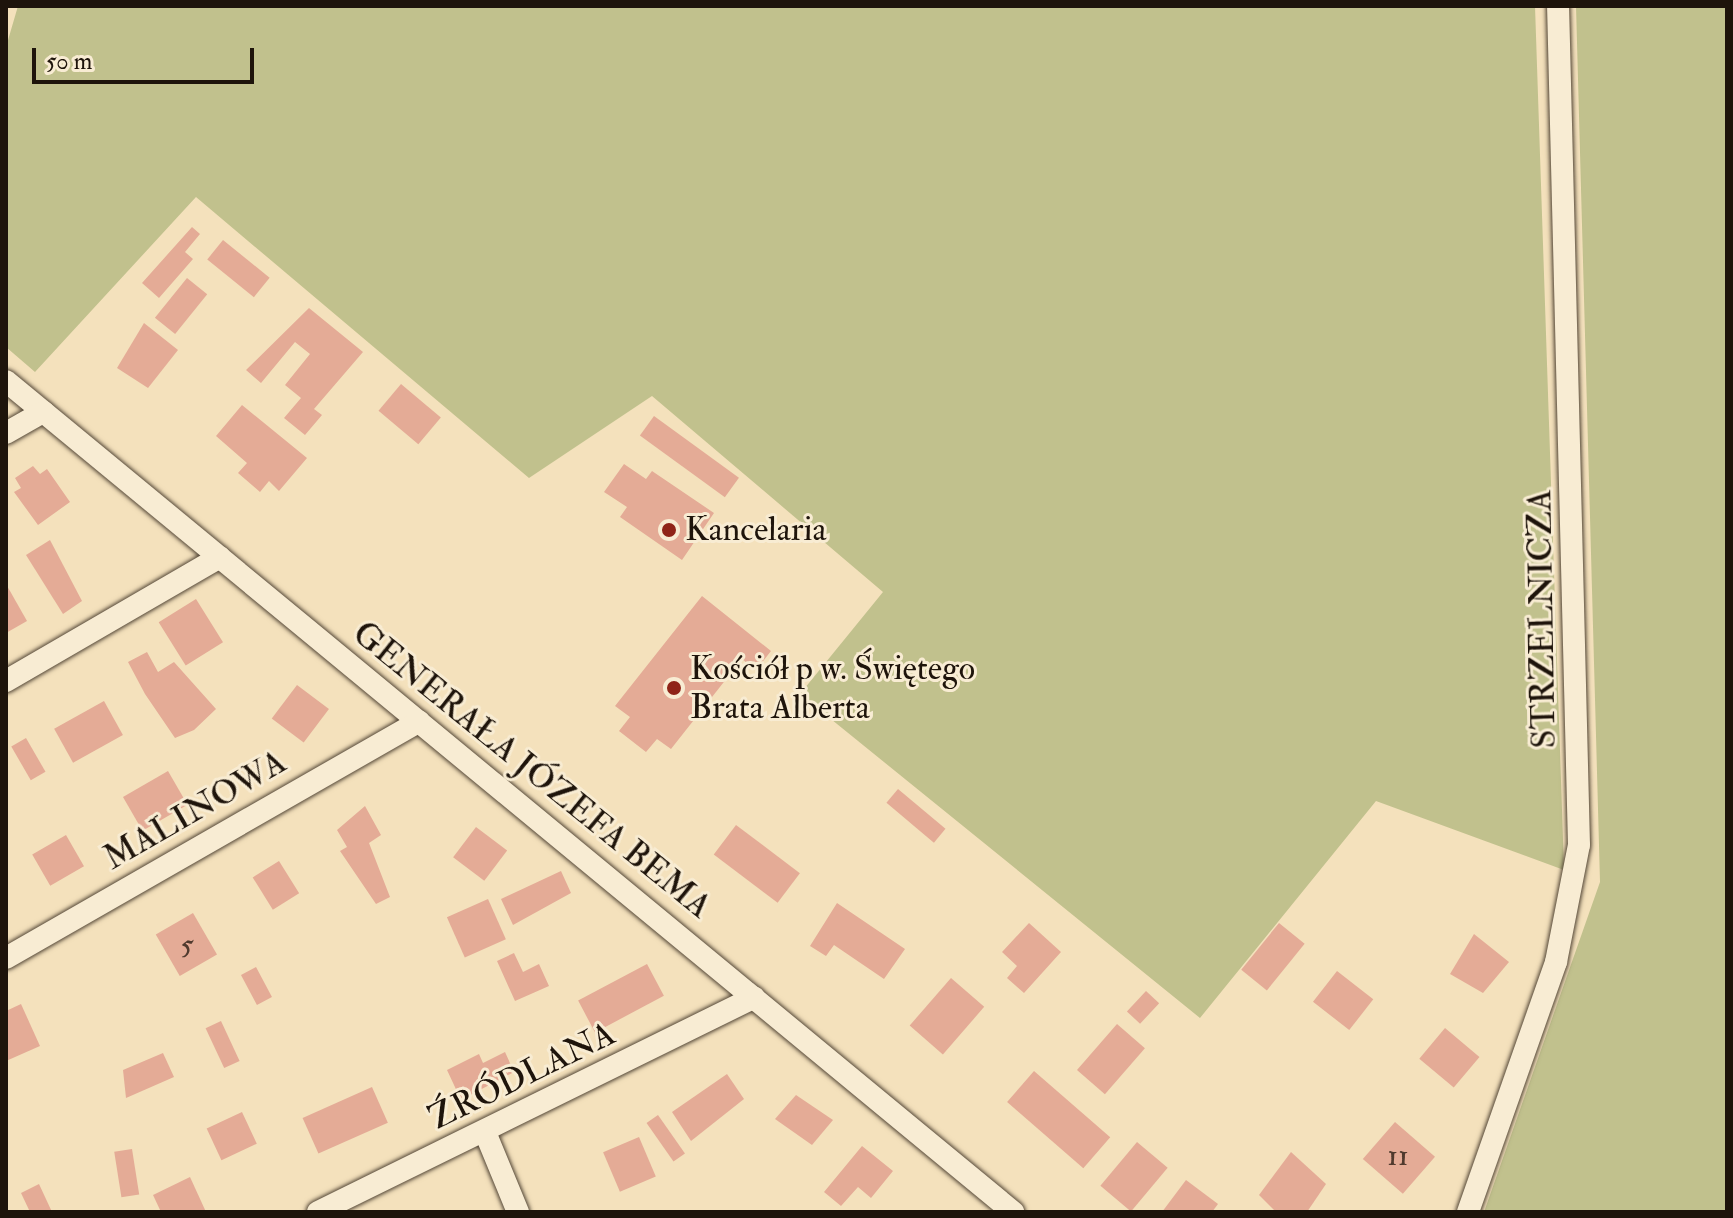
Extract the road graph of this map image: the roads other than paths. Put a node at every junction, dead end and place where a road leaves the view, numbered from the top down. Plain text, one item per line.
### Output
1 (1558, 6) edge
2 (6, 381) edge
3 (43, 412) junction
4 (6, 433) edge
5 (220, 557) junction
6 (6, 681) edge
7 (419, 721) junction
8 (6, 958) edge
9 (754, 997) junction
10 (485, 1132) junction
11 (318, 1212) edge
12 (518, 1212) edge
13 (1013, 1212) edge
14 (1468, 1212) edge

1 - 14 street, STRZELNICZA
2 - 3 street, GENERAŁA JÓZEFA BEMA
3 - 4 street
3 - 5 street, GENERAŁA JÓZEFA BEMA
5 - 6 street
5 - 7 street, GENERAŁA JÓZEFA BEMA
7 - 8 street, MALINOWA
7 - 9 street, GENERAŁA JÓZEFA BEMA
9 - 10 street, ŹRÓDLANA
9 - 13 street, GENERAŁA JÓZEFA BEMA
10 - 11 street, ŹRÓDLANA
10 - 12 street

